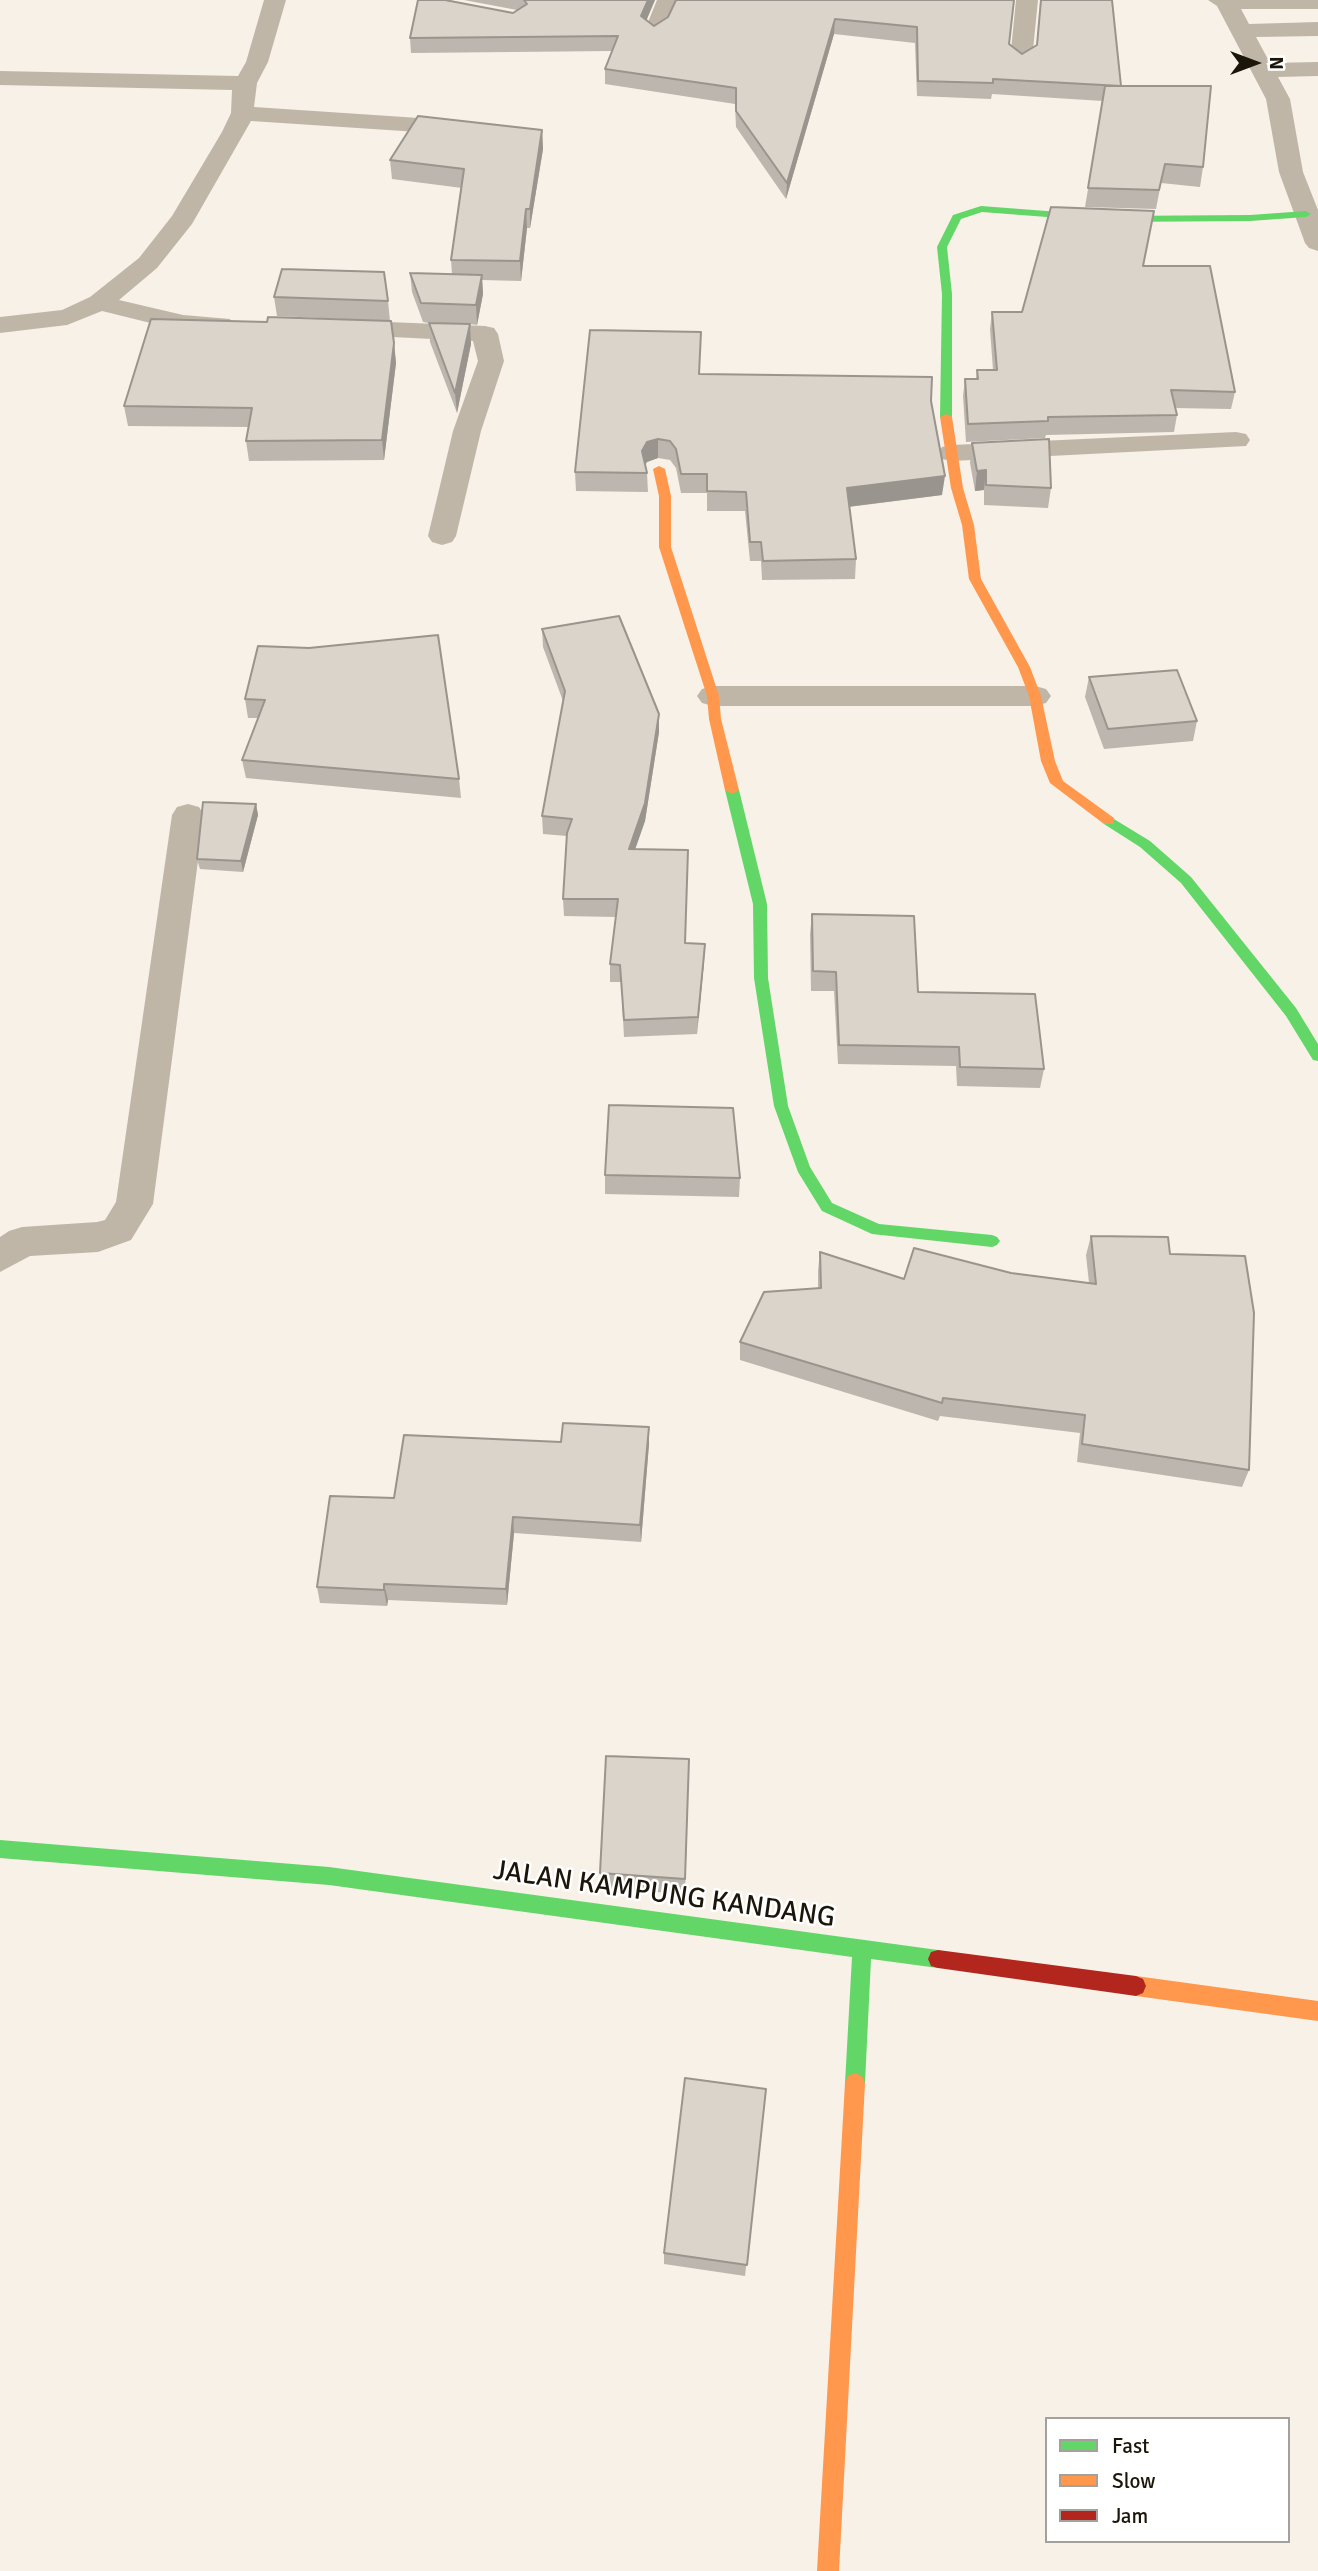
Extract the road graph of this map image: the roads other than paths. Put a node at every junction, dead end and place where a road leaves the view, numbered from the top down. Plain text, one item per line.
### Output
1 (275, 0) edge
2 (668, 0) edge
3 (1027, 0) edge
4 (1223, 1) edge
5 (1318, 2) edge
6 (1318, 29) edge
7 (1241, 31) junction
8 (655, 32) edge
9 (1021, 60) edge
10 (1318, 69) edge
11 (1262, 70) junction
12 (0, 78) edge
13 (245, 83) junction
14 (243, 113) junction
15 (489, 130) edge
16 (1306, 214) junction
17 (1318, 243) edge
18 (99, 303) junction
19 (0, 325) edge
20 (252, 326) edge
21 (319, 328) edge
22 (1236, 440) dead end
23 (952, 453) junction
24 (659, 469) edge
25 (442, 536) dead end
26 (713, 696) junction
27 (1035, 696) junction
28 (188, 815) dead end
29 (1318, 1056) edge
30 (992, 1241) dead end
31 (0, 1257) edge
32 (0, 1849) edge
33 (862, 1948) junction
34 (1318, 2011) edge
35 (828, 2571) edge

1 - 13 street
2 - 8 street
3 - 9 street
4 - 5 street
4 - 7 street
6 - 7 street
7 - 11 street
10 - 11 street
11 - 16 street
12 - 13 street
13 - 14 street
14 - 15 street
14 - 18 street
16 - 17 street
16 - 23 street
18 - 19 street
18 - 20 street
21 - 25 street
22 - 23 street
23 - 27 street
24 - 26 street
26 - 27 street
26 - 30 street
27 - 29 street
28 - 31 street
32 - 33 street, JALAN KAMPUNG KANDANG
33 - 34 street, JALAN KAMPUNG KANDANG
33 - 35 street

